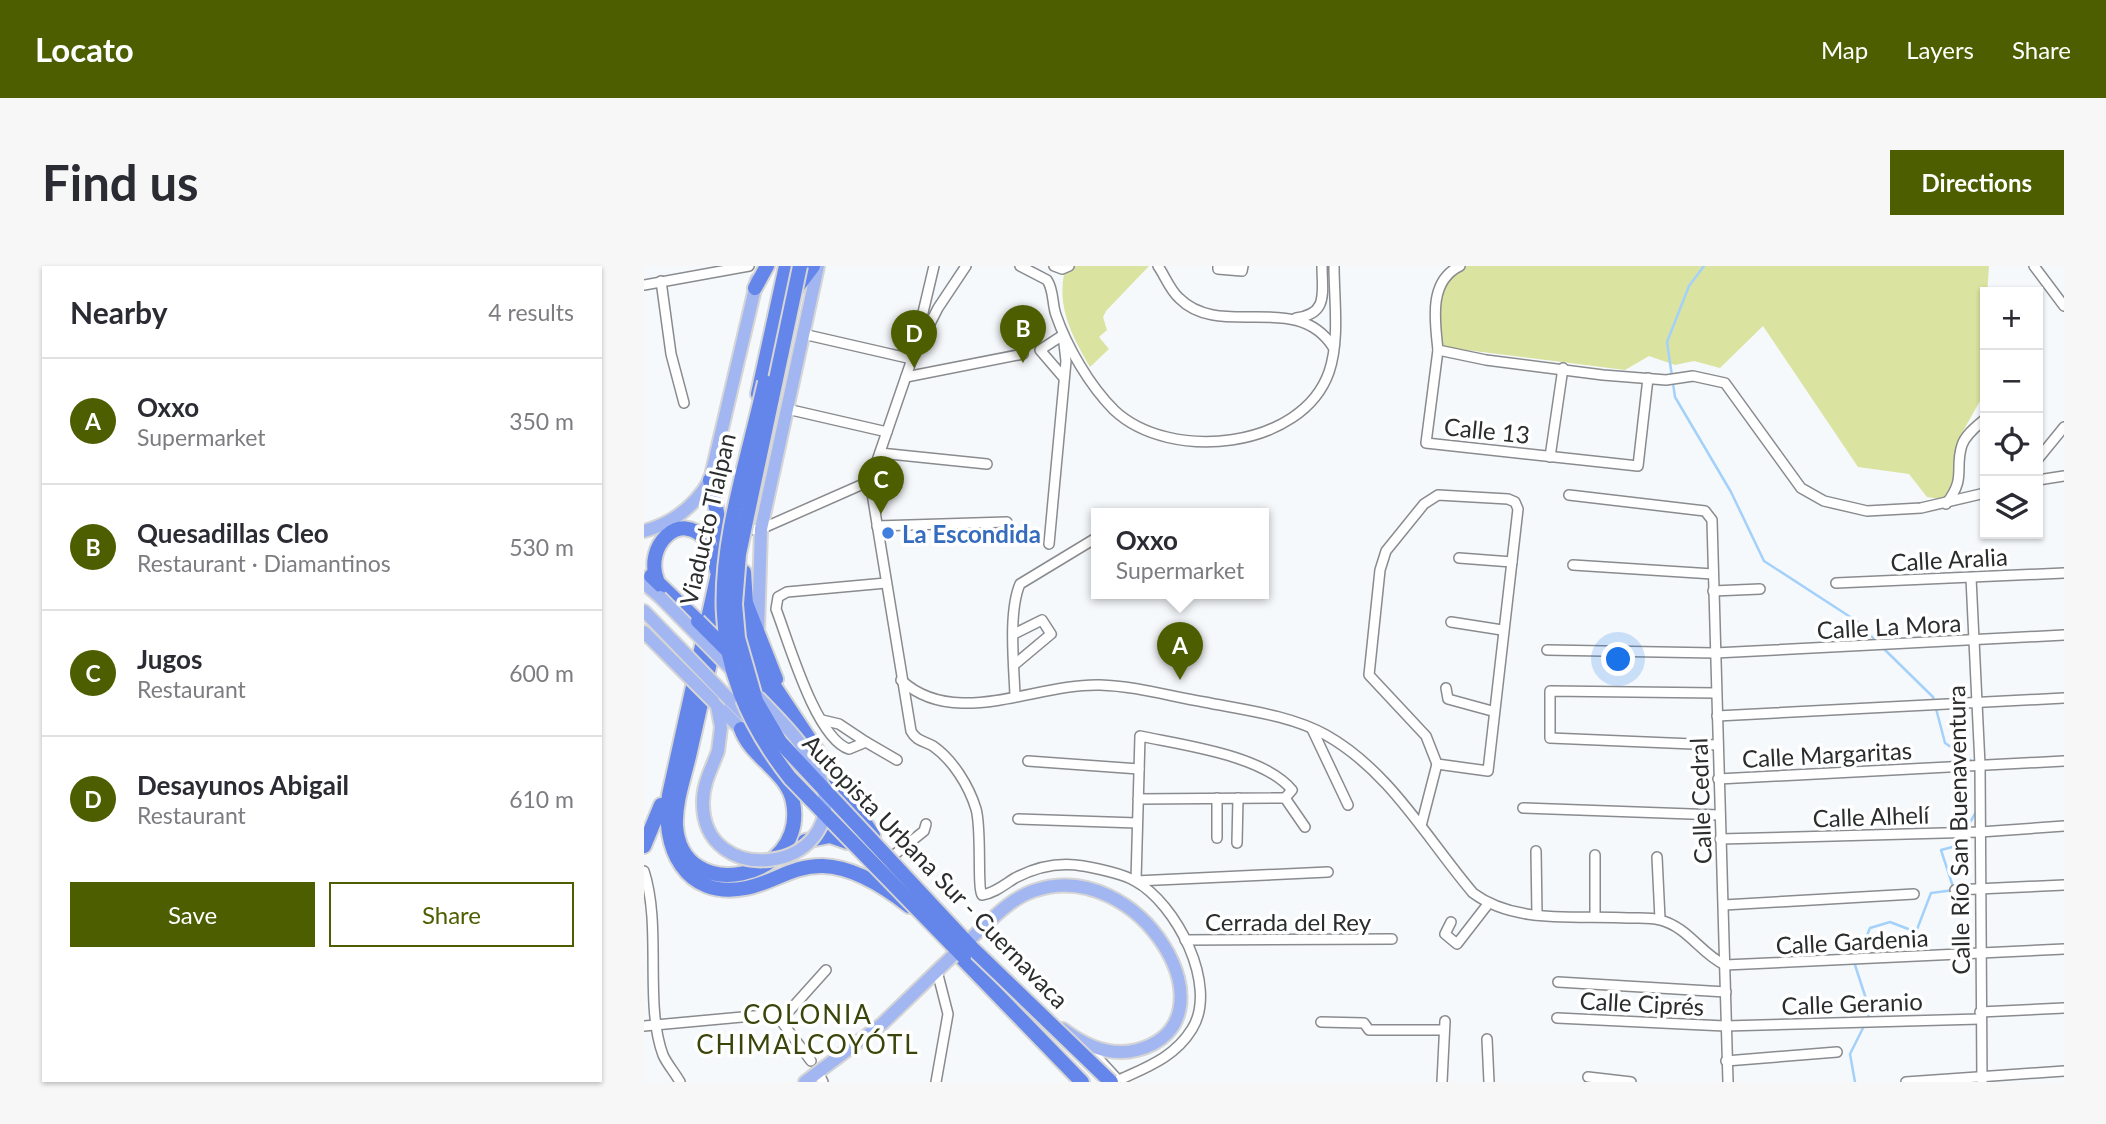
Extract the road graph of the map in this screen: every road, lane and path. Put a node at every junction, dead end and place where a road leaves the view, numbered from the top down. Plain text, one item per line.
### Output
1 (749, 266) edge
2 (760, 266) edge
3 (767, 266) edge
4 (786, 266) edge
5 (792, 266) edge
6 (799, 266) edge
7 (807, 266) edge
8 (813, 266) edge
9 (818, 266) edge
10 (934, 266) edge
11 (965, 266) edge
12 (1020, 266) edge
13 (1054, 266) edge
14 (1158, 266) edge
15 (1218, 266) edge
16 (1243, 266) edge
17 (1322, 266) edge
18 (1334, 266) edge
19 (1460, 266) edge
20 (2034, 266) edge
21 (1068, 267) edge
22 (661, 281) junction
23 (644, 285) edge
24 (755, 288) junction
25 (792, 294) junction
26 (2064, 306) edge
27 (1295, 319) junction
28 (803, 334) junction
29 (1063, 335) junction
30 (1333, 347) junction
31 (1438, 350) junction
32 (1023, 354) dead end
33 (912, 359) junction
34 (1563, 368) junction
35 (906, 377) junction
36 (1064, 378) junction
37 (1648, 378) junction
38 (684, 403) dead end
39 (787, 409) junction
40 (1980, 423) edge
41 (2064, 428) edge
42 (887, 432) junction
43 (880, 453) junction
44 (2043, 453) edge
45 (1550, 457) junction
46 (987, 464) dead end
47 (2064, 476) edge
48 (2043, 479) edge
49 (710, 480) junction
50 (870, 481) junction
51 (1980, 494) edge
52 (1569, 495) dead end
53 (1946, 504) junction
54 (1007, 522) dead end
55 (877, 526) junction
56 (644, 531) edge
57 (744, 533) junction
58 (1091, 541) edge
59 (1049, 544) dead end
60 (1458, 558) dead end
61 (1512, 562) junction
62 (1573, 565) dead end
63 (644, 571) edge
64 (718, 572) junction
65 (2064, 573) edge
66 (1713, 574) junction
67 (1971, 578) junction
68 (651, 581) edge
69 (886, 583) junction
70 (1836, 583) dead end
71 (1760, 589) dead end
72 (1713, 591) junction
73 (644, 611) edge
74 (1451, 622) dead end
75 (1502, 630) junction
76 (644, 632) edge
77 (1014, 634) junction
78 (2064, 635) edge
79 (1972, 640) junction
80 (1547, 650) dead end
81 (1715, 653) junction
82 (1014, 665) junction
83 (901, 680) junction
84 (1446, 688) dead end
85 (1716, 693) junction
86 (782, 696) junction
87 (1015, 696) junction
88 (2064, 698) edge
89 (1976, 702) junction
90 (715, 703) junction
91 (1492, 711) junction
92 (1717, 716) junction
93 (822, 720) junction
94 (798, 724) junction
95 (741, 729) junction
96 (1312, 729) junction
97 (866, 742) junction
98 (1717, 745) junction
99 (897, 760) dead end
100 (1028, 761) dead end
101 (2064, 761) edge
102 (1437, 764) junction
103 (1976, 765) junction
104 (1139, 769) junction
105 (1718, 779) junction
106 (676, 788) junction
107 (1288, 796) junction
108 (1217, 798) junction
109 (1238, 798) junction
110 (1138, 799) junction
111 (1348, 805) dead end
112 (1523, 808) dead end
113 (1719, 815) junction
114 (1018, 819) dead end
115 (1138, 823) junction
116 (926, 824) dead end
117 (1421, 826) junction
118 (2064, 826) edge
119 (1305, 827) dead end
120 (1976, 832) junction
121 (1217, 838) dead end
122 (1720, 839) junction
123 (847, 842) junction
124 (1237, 843) dead end
125 (644, 846) edge
126 (1536, 851) dead end
127 (1595, 855) dead end
128 (776, 856) junction
129 (1657, 857) dead end
130 (889, 859) junction
131 (644, 872) edge
132 (1328, 872) dead end
133 (1136, 881) junction
134 (2064, 885) edge
135 (1981, 889) junction
136 (1955, 890) dead end
137 (1914, 894) dead end
138 (1488, 904) junction
139 (908, 905) junction
140 (1724, 905) junction
141 (1537, 915) junction
142 (1595, 916) junction
143 (1660, 919) junction
144 (1451, 922) dead end
145 (1392, 939) dead end
146 (1185, 940) junction
147 (2064, 949) edge
148 (1980, 953) junction
149 (1725, 965) junction
150 (939, 969) junction
151 (826, 970) dead end
152 (1558, 982) dead end
153 (1726, 992) junction
154 (1023, 999) junction
155 (2064, 1008) edge
156 (1980, 1015) junction
157 (779, 1017) junction
158 (1557, 1018) dead end
159 (1321, 1022) dead end
160 (655, 1025) junction
161 (644, 1026) edge
162 (1725, 1026) junction
163 (1488, 1039) dead end
164 (1086, 1045) junction
165 (1837, 1052) dead end
166 (1727, 1060) junction
167 (811, 1061) dead end
168 (2064, 1071) edge
169 (1588, 1077) dead end
170 (1982, 1079) edge
171 (680, 1082) edge
172 (805, 1082) edge
173 (936, 1082) edge
174 (1082, 1082) edge
175 (1091, 1082) edge
176 (1103, 1082) edge
177 (1117, 1082) edge
178 (1442, 1082) edge
179 (1489, 1082) edge
180 (1631, 1082) edge
181 (1728, 1082) edge
182 (1906, 1082) edge

1 - 22 street
2 - 24 main road, Viaducto Tlalpan
3 - 24 highway
4 - 57 highway, Viaducto Tlalpan
5 - 175 highway, Autopista Urbana Sur - Cuernavaca, bridge
6 - 25 highway, Viaducto Tlalpan
6 - 177 highway, Autopista Urbana Sur - Cuernavaca, bridge
7 - 57 highway, bridge
8 - 25 highway
9 - 28 main road, Viaducto Tlalpan
10 - 33 street
11 - 33 street
12 - 29 street
13 - 21 street
14 - 27 street
15 - 16 street
17 - 27 street
18 - 30 street
19 - 31 street
20 - 26 street
22 - 23 street
22 - 38 street
24 - 49 main road, Viaducto Tlalpan
25 - 57 highway, Viaducto Tlalpan
27 - 30 street
28 - 33 street
28 - 39 main road, Viaducto Tlalpan
29 - 30 street
29 - 36 street
29 - 36 street
31 - 34 street
31 - 45 street, Calle 13
32 - 35 street
33 - 35 street
34 - 37 street
34 - 45 street
35 - 42 street
36 - 59 street
37 - 45 street, Calle 13
37 - 53 street
39 - 42 street
39 - 57 main road, Viaducto Tlalpan
40 - 53 street
41 - 44 street
42 - 43 street
43 - 46 street
43 - 50 street
47 - 48 street
49 - 56 main road, Viaducto Tlalpan
49 - 57 highway
50 - 55 street
50 - 57 street
51 - 53 street
52 - 66 street, Calle Cedral
54 - 55 street
55 - 69 street
57 - 64 highway, Viaducto Tlalpan
57 - 86 highway
57 - 86 highway
57 - 106 highway
58 - 77 street
60 - 61 street
61 - 75 street
61 - 102 street
62 - 66 street
63 - 68 highway
64 - 68 highway
64 - 106 highway, Viaducto Tlalpan
65 - 67 street, Calle Aralia
66 - 72 street, Calle Cedral
67 - 70 street, Calle Aralia
67 - 79 street, Calle Río San Buenaventura
68 - 90 main road, bridge
68 - 94 highway, bridge
69 - 83 street
69 - 93 street
71 - 72 street
72 - 81 street, Calle Cedral
73 - 130 main road, bridge
74 - 75 street
75 - 91 street
76 - 90 main road, bridge
77 - 82 street
77 - 82 street
78 - 79 street, Calle La Mora
79 - 81 street, Calle La Mora
79 - 89 street, Calle Río San Buenaventura
80 - 81 street, Calle La Mora
81 - 85 street, Calle Cedral
82 - 87 street
83 - 87 street
83 - 133 street
84 - 91 street
85 - 92 street, Calle Cedral
85 - 98 street
86 - 94 highway
87 - 96 street
88 - 89 street
89 - 92 street
89 - 103 street, Calle Río San Buenaventura
90 - 95 main road
91 - 102 street
92 - 98 street, Calle Cedral
93 - 97 street
93 - 97 street
94 - 130 highway
95 - 123 main road
95 - 128 highway
96 - 111 street
96 - 117 street
97 - 99 street
98 - 105 street, Calle Cedral
100 - 104 street
101 - 103 street, Calle Margaritas
102 - 117 street
103 - 105 street, Calle Margaritas
103 - 120 street, Calle Río San Buenaventura
104 - 107 street
104 - 110 street
105 - 113 street, Calle Cedral
106 - 125 highway
106 - 128 highway
106 - 139 highway
107 - 109 street
107 - 119 street
108 - 109 street
108 - 110 street
108 - 121 street
109 - 124 street
110 - 115 street
112 - 113 street
113 - 122 street, Calle Cedral
114 - 115 street
115 - 133 street
116 - 130 street
117 - 138 street
118 - 120 street, Calle Alhelí
120 - 122 street, Calle Alhelí
120 - 135 street, Calle Río San Buenaventura
122 - 140 street, Calle Cedral
123 - 128 highway
123 - 139 main road
126 - 141 street
127 - 142 street
129 - 143 street
130 - 154 highway
131 - 160 street
132 - 133 street
133 - 146 street
134 - 135 street
135 - 136 street
135 - 148 street, Calle Río San Buenaventura
137 - 140 street
138 - 141 street
138 - 144 street
139 - 174 highway
140 - 149 street, Calle Cedral
141 - 142 street
142 - 143 street
143 - 149 street
145 - 146 street, Cerrada del Rey
146 - 177 street
147 - 148 street, Calle Gardenia
148 - 149 street, Calle Gardenia
148 - 156 street, Calle Río San Buenaventura
149 - 153 street, Calle Cedral
150 - 164 main road, bridge
150 - 172 main road
150 - 173 street
151 - 157 street
152 - 153 street
153 - 162 street, Calle Cedral
154 - 164 main road
154 - 176 highway
155 - 156 street, Calle Geranio
156 - 162 street, Calle Geranio
156 - 170 street, Calle Río San Buenaventura
157 - 160 street
157 - 167 street
158 - 162 street, Calle Ciprés
159 - 178 street
160 - 161 street
160 - 171 street
162 - 166 street, Calle Cedral
163 - 179 street
164 - 177 street
165 - 166 street
166 - 181 street, Calle Cedral
168 - 170 street
169 - 180 street
170 - 182 street

